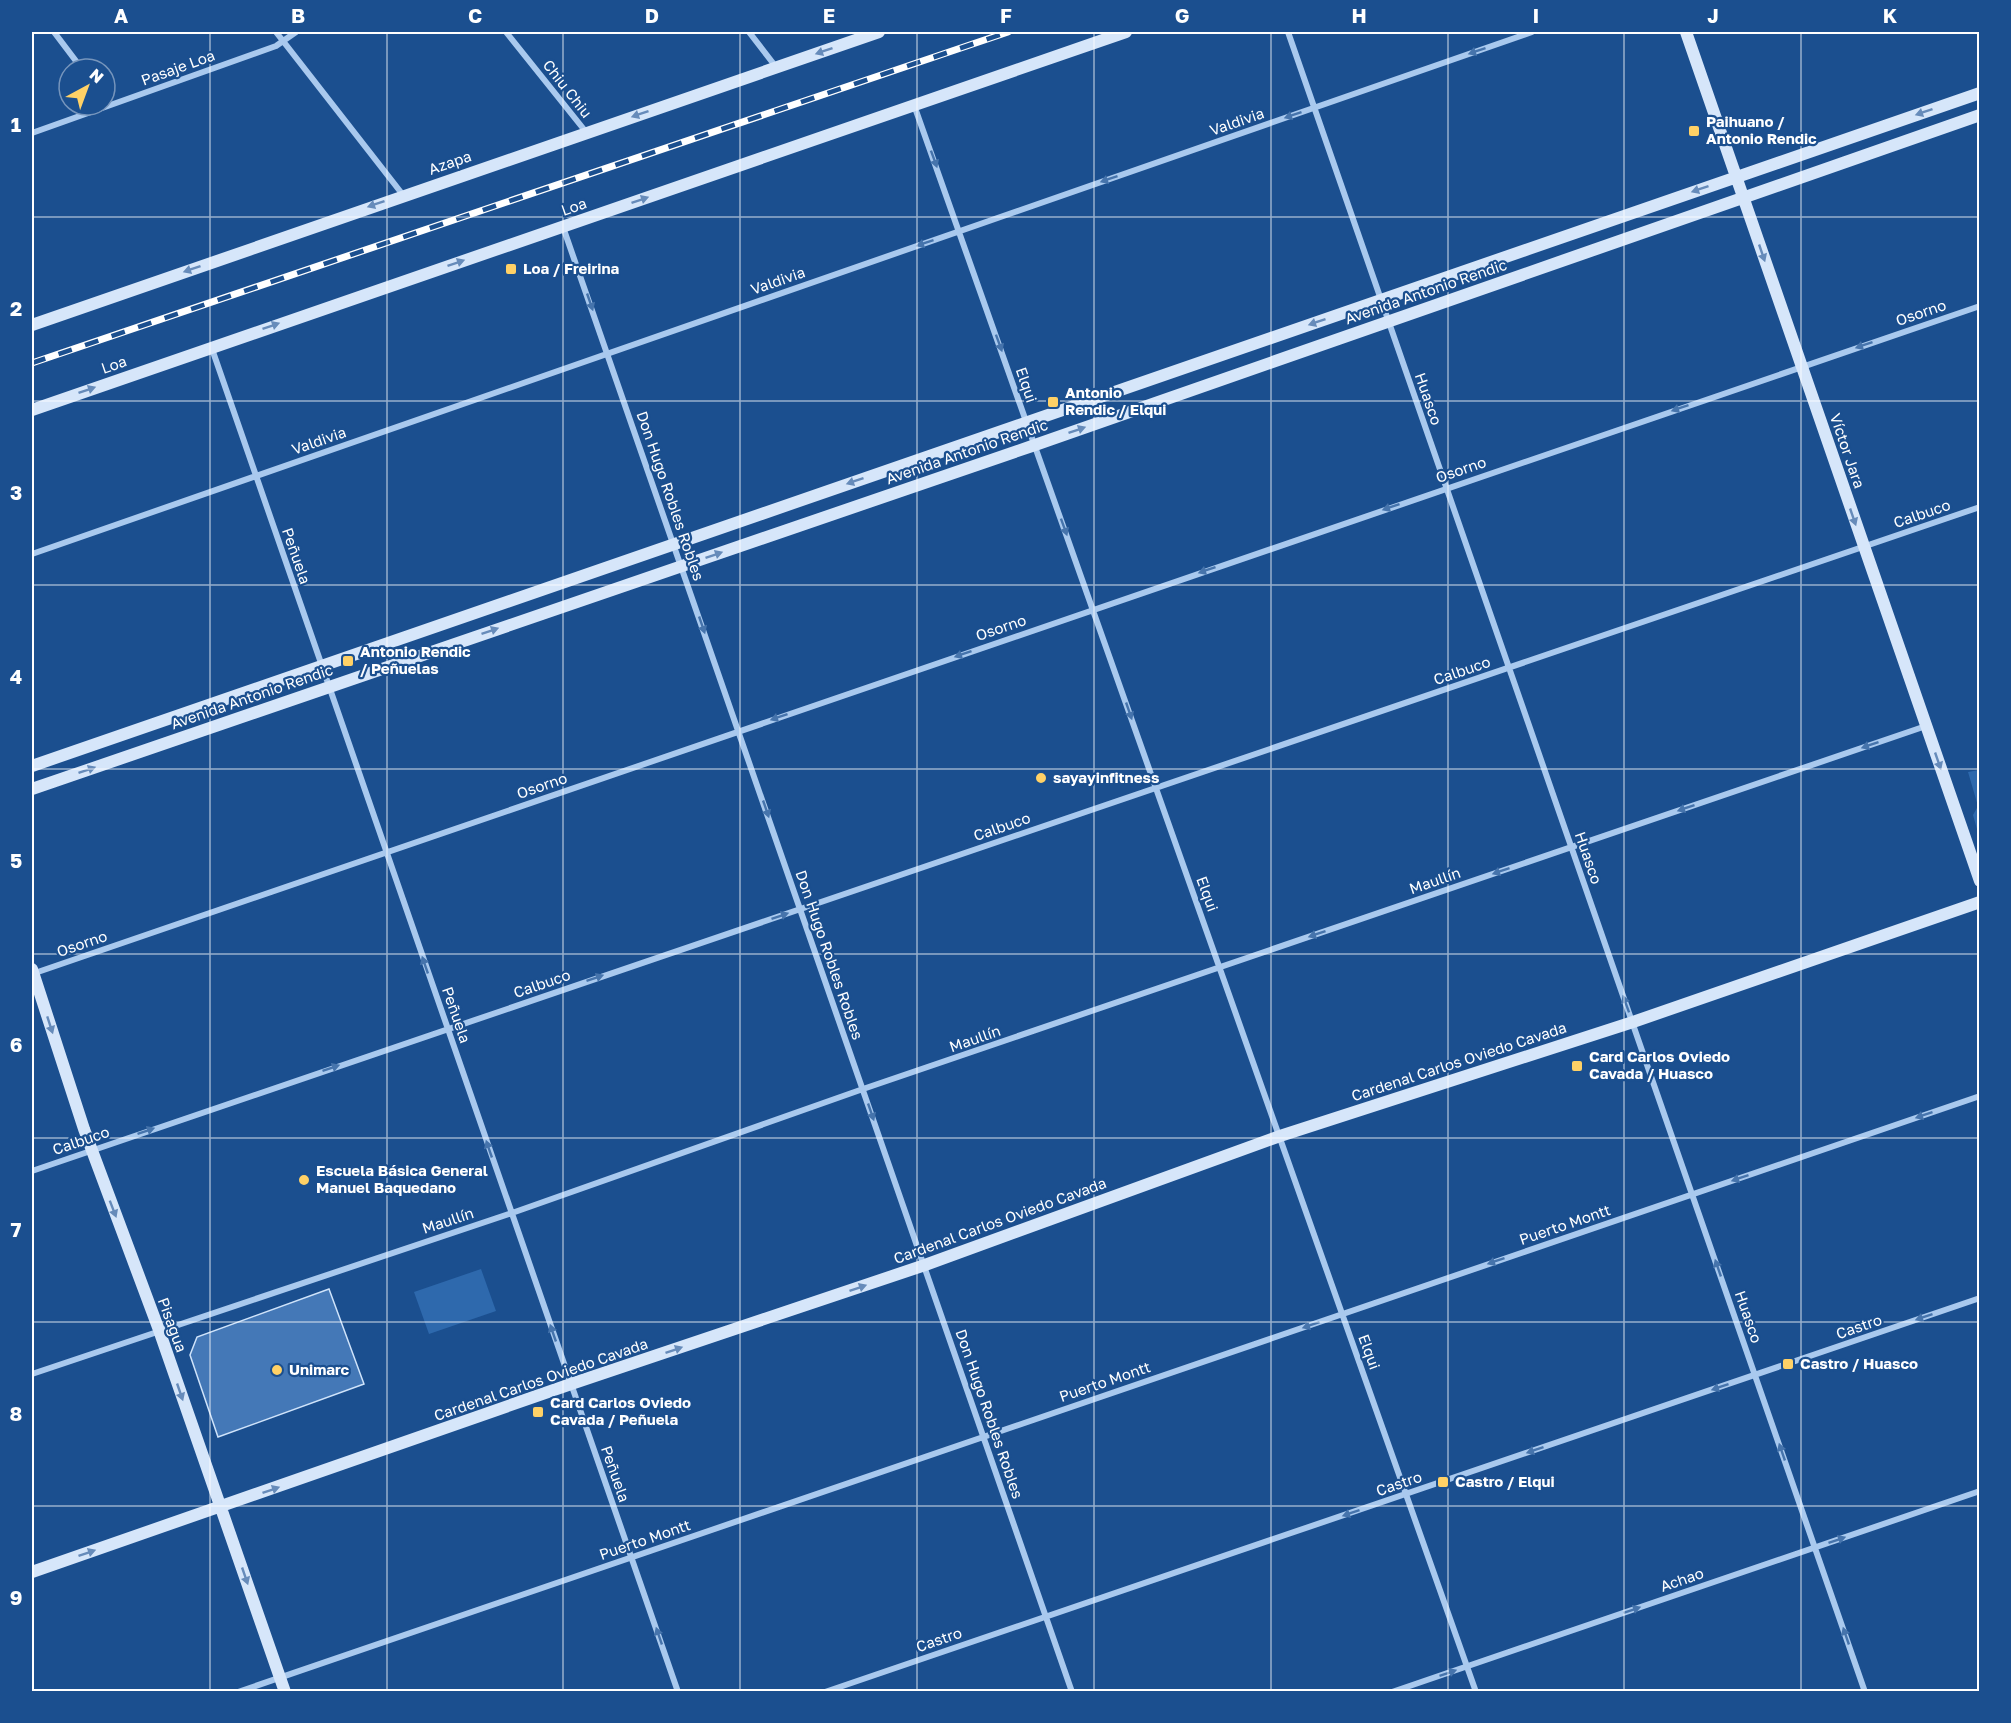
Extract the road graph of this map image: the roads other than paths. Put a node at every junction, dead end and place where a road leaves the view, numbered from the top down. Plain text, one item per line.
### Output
1 (54, 32) edge
2 (276, 32) edge
3 (296, 32) edge
4 (506, 32) edge
5 (879, 32) edge
6 (1126, 32) edge
7 (1288, 32) edge
8 (1532, 32) edge
9 (1686, 32) edge
10 (752, 33) edge
11 (283, 41) junction
12 (73, 57) edge
13 (776, 67) junction
14 (1980, 93) edge
15 (117, 103) edge
16 (914, 104) junction
17 (1315, 107) junction
18 (1980, 115) edge
19 (77, 117) edge
20 (586, 132) junction
21 (32, 133) edge
22 (1736, 177) junction
23 (403, 195) junction
24 (1743, 198) junction
25 (563, 227) junction
26 (959, 231) junction
27 (1381, 300) junction
28 (1980, 306) edge
29 (1389, 321) junction
30 (32, 325) edge
31 (211, 346) junction
32 (608, 354) junction
33 (1802, 367) junction
34 (32, 410) edge
35 (1027, 422) junction
36 (1035, 445) junction
37 (256, 476) junction
38 (1447, 488) junction
39 (1980, 507) edge
40 (674, 544) junction
41 (1864, 547) junction
42 (32, 554) edge
43 (681, 566) junction
44 (1093, 609) junction
45 (322, 666) junction
46 (1509, 667) junction
47 (329, 687) junction
48 (1926, 726) junction
49 (739, 731) junction
50 (32, 766) edge
51 (1156, 787) junction
52 (32, 789) edge
53 (1572, 847) junction
54 (386, 852) junction
55 (1980, 881) edge
56 (1980, 902) edge
57 (801, 909) junction
58 (1220, 968) junction
59 (32, 972) edge
60 (1632, 1022) junction
61 (448, 1029) junction
62 (863, 1089) junction
63 (1980, 1096) edge
64 (1280, 1136) junction
65 (91, 1150) junction
66 (32, 1171) edge
67 (1692, 1194) junction
68 (512, 1213) junction
69 (925, 1265) junction
70 (1980, 1298) edge
71 (1343, 1314) junction
72 (159, 1330) junction
73 (32, 1374) edge
74 (1755, 1375) junction
75 (571, 1384) junction
76 (984, 1436) junction
77 (1980, 1491) edge
78 (1407, 1494) junction
79 (220, 1507) junction
80 (1815, 1547) junction
81 (631, 1557) junction
82 (32, 1572) edge
83 (1047, 1616) junction
84 (1467, 1666) junction
85 (280, 1677) junction
86 (238, 1692) edge
87 (285, 1692) edge
88 (678, 1692) edge
89 (825, 1692) edge
90 (1072, 1692) edge
91 (1392, 1692) edge
92 (1476, 1692) edge
93 (1865, 1692) edge

1 - 12 street
2 - 11 street
3 - 11 street, Pasaje Loa
4 - 20 street, Chiu Chiu
5 -> 13 main road, Azapa
6 - 16 main road, Loa
7 - 17 street, Huasco
8 -> 17 street, Valdivia
9 - 22 main road, Víctor Jara
10 - 13 street
11 - 15 street, Pasaje Loa
11 - 23 street
13 -> 20 main road, Azapa
14 -> 22 main road, Avenida Antonio Rendic
25 -> 16 main road, Loa
16 -> 26 street, Elqui
17 -> 26 street, Valdivia
17 - 27 street, Huasco
18 - 24 main road, Avenida Antonio Rendic
19 - 21 street, Pasaje Loa
20 - 23 main road, Azapa
22 - 24 main road, Víctor Jara
22 -> 27 main road, Avenida Antonio Rendic
23 -> 30 main road, Azapa
24 - 29 main road, Avenida Antonio Rendic
24 -> 33 main road, Víctor Jara
31 -> 25 main road, Loa
25 -> 32 street, Don Hugo Robles Robles
26 -> 32 street, Valdivia
26 -> 35 street, Elqui
27 - 29 street, Huasco
27 -> 35 main road, Avenida Antonio Rendic
28 -> 33 street, Osorno
36 -> 29 main road, Avenida Antonio Rendic
29 - 38 street, Huasco
34 -> 31 main road, Loa
31 - 37 street, Peñuela
32 - 37 street, Valdivia
32 - 40 street, Don Hugo Robles Robles
33 -> 38 street, Osorno
33 -> 41 main road, Víctor Jara
35 - 36 street, Elqui
35 -> 40 main road, Avenida Antonio Rendic
43 -> 36 main road, Avenida Antonio Rendic
36 -> 44 street, Elqui
37 - 42 street, Valdivia
37 - 45 street, Peñuela
38 -> 44 street, Osorno
38 - 46 street, Huasco
39 - 41 street, Calbuco
40 - 43 street, Don Hugo Robles Robles
40 - 45 main road, Avenida Antonio Rendic
41 - 46 street, Calbuco
41 - 48 main road, Víctor Jara
47 -> 43 main road, Avenida Antonio Rendic
43 -> 49 street, Don Hugo Robles Robles
44 -> 49 street, Osorno
44 -> 51 street, Elqui
45 - 47 street, Peñuela
45 - 50 main road, Avenida Antonio Rendic
46 - 51 street, Calbuco
46 - 53 street, Huasco
52 -> 47 main road, Avenida Antonio Rendic
47 - 54 street, Peñuela
48 -> 53 street, Maullín
48 -> 55 main road, Víctor Jara
49 - 54 street, Osorno
49 -> 57 street, Don Hugo Robles Robles
51 - 57 street, Calbuco
51 - 58 street, Elqui
53 -> 58 street, Maullín
60 -> 53 street, Huasco
54 - 59 street, Osorno
61 -> 54 street, Peñuela
56 - 60 main road, Cardenal Carlos Oviedo Cavada
61 -> 57 street, Calbuco
57 - 62 street, Don Hugo Robles Robles
58 - 62 street, Maullín
58 - 64 street, Elqui
59 -> 65 main road, Pisagua
60 - 64 main road, Cardenal Carlos Oviedo Cavada
60 - 67 street, Huasco
65 -> 61 street, Calbuco
68 -> 61 street, Peñuela
62 - 68 street, Maullín
62 -> 69 street, Don Hugo Robles Robles
63 -> 67 street, Puerto Montt
64 - 69 main road, Cardenal Carlos Oviedo Cavada
64 - 71 street, Elqui
65 - 66 street, Calbuco
65 -> 72 main road, Pisagua
67 -> 71 street, Puerto Montt
74 -> 67 street, Huasco
68 - 72 street, Maullín
75 -> 68 street, Peñuela
75 -> 69 main road, Cardenal Carlos Oviedo Cavada
69 - 76 street, Don Hugo Robles Robles
70 -> 74 street, Castro
71 -> 76 street, Puerto Montt
71 - 78 street, Elqui
72 - 73 street, Maullín
72 -> 79 main road, Pisagua
74 -> 78 street, Castro
80 -> 74 street, Huasco
79 -> 75 main road, Cardenal Carlos Oviedo Cavada
75 - 81 street, Peñuela
76 - 81 street, Puerto Montt
76 - 83 street, Don Hugo Robles Robles
80 -> 77 street, Achao
78 -> 83 street, Castro
78 - 84 street, Elqui
82 -> 79 main road, Cardenal Carlos Oviedo Cavada
79 -> 85 main road, Pisagua
84 -> 80 street, Achao
93 -> 80 street, Huasco
81 - 85 street, Puerto Montt
88 -> 81 street, Peñuela
83 - 89 street, Castro
83 - 90 street, Don Hugo Robles Robles
91 -> 84 street, Achao
84 - 92 street, Elqui
85 - 86 street, Puerto Montt
85 - 87 main road, Pisagua

